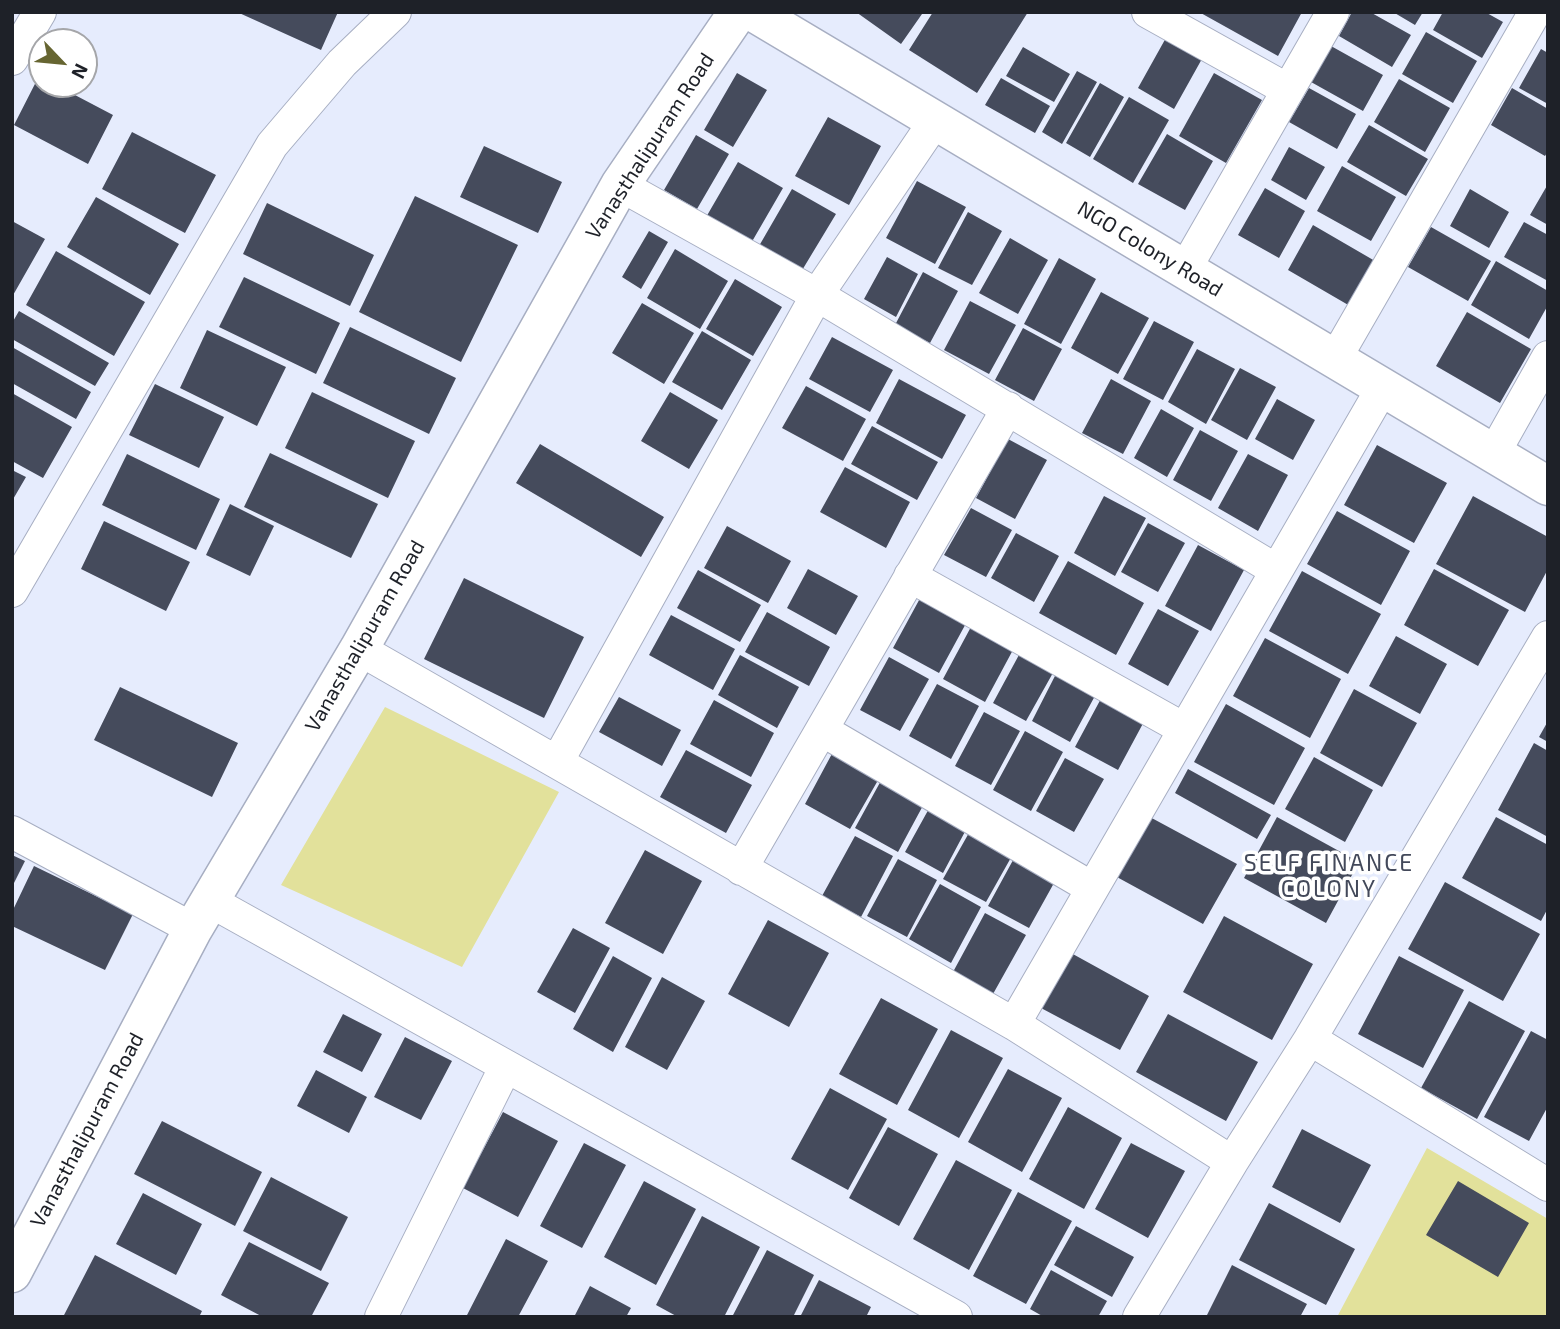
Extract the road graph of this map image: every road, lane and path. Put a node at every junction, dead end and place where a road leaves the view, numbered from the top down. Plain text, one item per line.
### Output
1 (40, 12) edge
2 (395, 12) edge
3 (738, 12) edge
4 (753, 12) edge
5 (1148, 12) edge
6 (1333, 12) edge
7 (1535, 12) edge
8 (12, 59) edge
9 (1288, 90) junction
10 (935, 121) junction
11 (620, 185) junction
12 (1185, 269) junction
13 (817, 295) junction
14 (1548, 357) edge
15 (1335, 359) junction
16 (1383, 387) junction
17 (1008, 408) junction
18 (1494, 453) junction
19 (1548, 486) edge
20 (1276, 570) junction
21 (910, 576) junction
22 (12, 591) edge
23 (1548, 637) edge
24 (359, 649) junction
25 (1184, 729) junction
26 (822, 730) junction
27 (557, 762) junction
28 (12, 832) edge
29 (741, 869) junction
30 (1092, 888) junction
31 (201, 915) junction
32 (1014, 1024) junction
33 (1310, 1039) junction
34 (505, 1068) junction
35 (1232, 1162) junction
36 (1548, 1185) edge
37 (12, 1273) edge
38 (384, 1316) edge
39 (956, 1317) edge
40 (1139, 1317) edge

1 - 8 street
2 - 22 street
3 - 11 street, Vanasthalipuram Road
4 - 10 street, NGO Colony Road
5 - 9 street
6 - 9 street
7 - 15 street
9 - 12 street
10 - 12 street, NGO Colony Road
10 - 13 street
11 - 13 street
11 - 24 street, Vanasthalipuram Road
12 - 15 street, NGO Colony Road
13 - 17 street
13 - 27 street
14 - 18 street
15 - 16 street, NGO Colony Road
16 - 18 street, NGO Colony Road
16 - 20 street
17 - 20 street
17 - 21 street
18 - 19 street, NGO Colony Road
20 - 25 street
21 - 25 street
21 - 26 street
23 - 33 street
24 - 27 street
24 - 31 street, Vanasthalipuram Road
25 - 30 street
26 - 29 street
26 - 30 street
27 - 29 street
28 - 31 street
29 - 32 street
30 - 32 street
31 - 34 street
31 - 37 street, Vanasthalipuram Road
32 - 35 street
33 - 35 street
33 - 36 street
34 - 38 street
34 - 39 street
35 - 40 street

